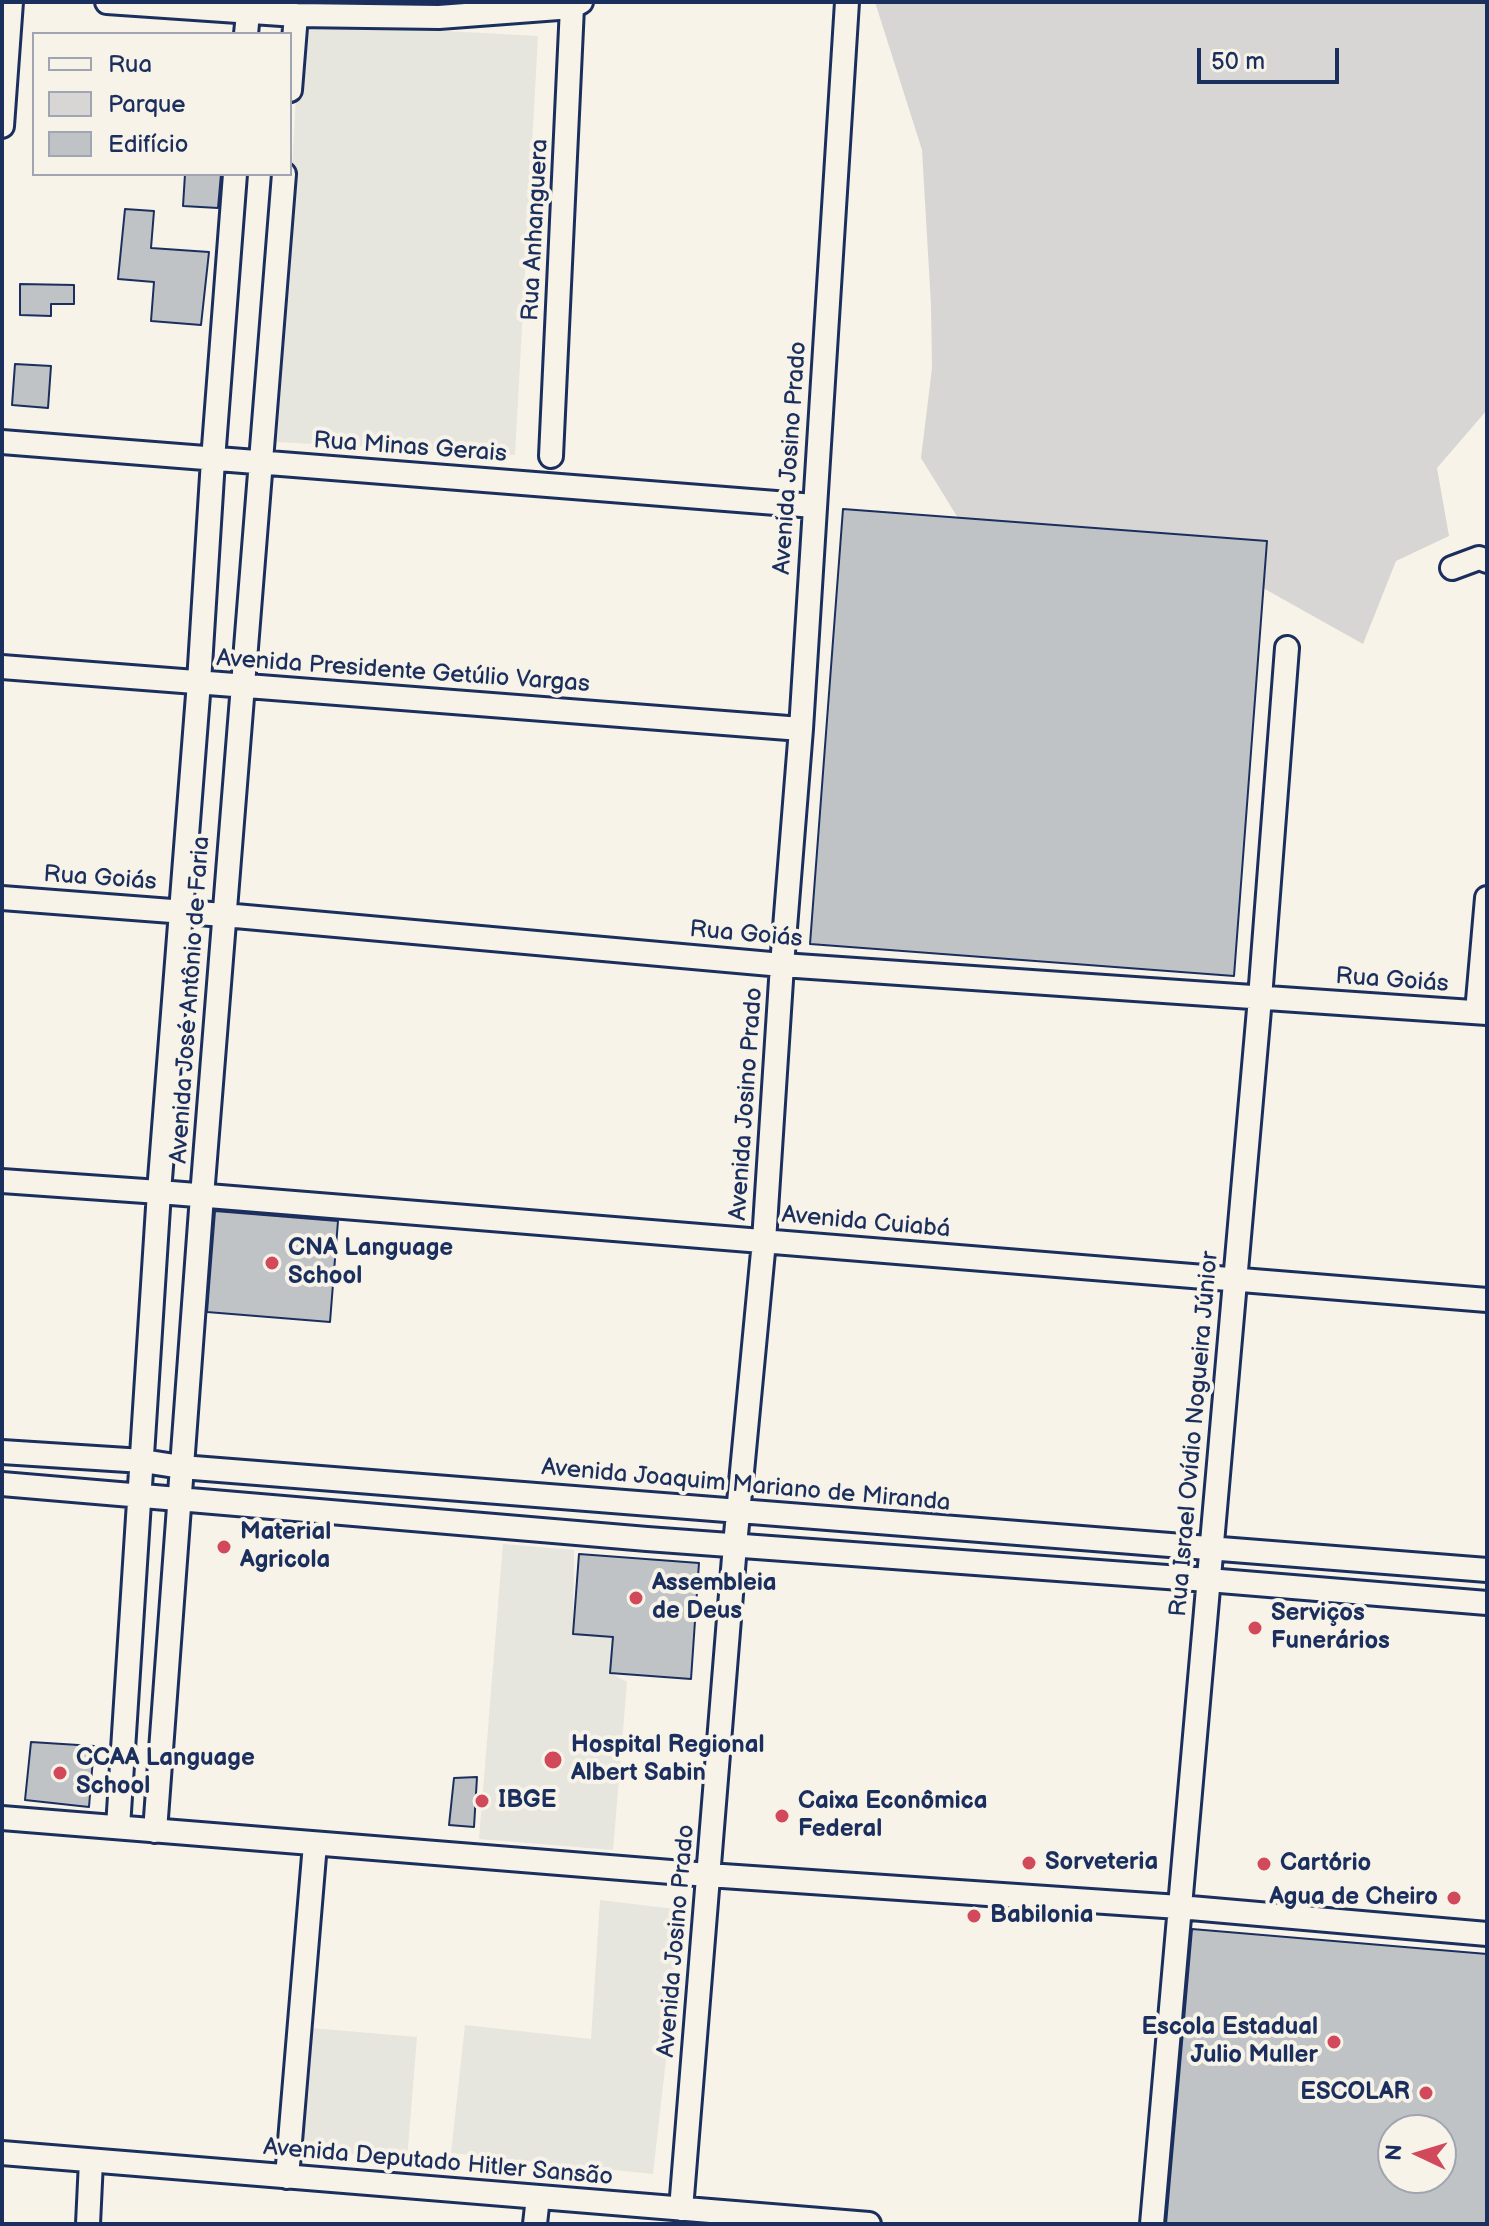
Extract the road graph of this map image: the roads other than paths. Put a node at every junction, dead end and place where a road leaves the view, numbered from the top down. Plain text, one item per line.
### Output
1 (11, 2) edge
2 (107, 2) edge
3 (847, 2) edge
4 (577, 5) edge
5 (296, 15) junction
6 (247, 23) edge
7 (292, 65) edge
8 (2, 126) edge
9 (235, 176) edge
10 (284, 176) edge
11 (2, 442) edge
12 (551, 456) dead end
13 (213, 460) junction
14 (262, 463) junction
15 (814, 506) junction
16 (1487, 561) edge
17 (1452, 568) dead end
18 (1287, 648) dead end
19 (2, 667) edge
20 (199, 682) junction
21 (242, 685) junction
22 (801, 729) junction
23 (2, 898) edge
24 (1487, 898) edge
25 (180, 911) junction
26 (224, 915) junction
27 (782, 965) junction
28 (1260, 998) junction
29 (1482, 1013) edge
30 (2, 1181) edge
31 (159, 1192) junction
32 (202, 1196) junction
33 (764, 1241) junction
34 (1235, 1280) junction
35 (1487, 1300) edge
36 (2, 1452) edge
37 (143, 1461) junction
38 (181, 1467) junction
39 (2, 1484) edge
40 (139, 1495) junction
41 (547, 1496) junction
42 (179, 1498) junction
43 (738, 1512) junction
44 (546, 1530) junction
45 (735, 1545) junction
46 (1211, 1549) junction
47 (1462, 1568) junction
48 (1487, 1570) edge
49 (1208, 1580) junction
50 (1460, 1601) junction
51 (1487, 1603) edge
52 (2, 1818) edge
53 (118, 1827) junction
54 (155, 1831) junction
55 (315, 1844) junction
56 (708, 1875) junction
57 (1179, 1907) junction
58 (1487, 1934) edge
59 (2, 2153) edge
60 (91, 2161) junction
61 (287, 2177) junction
62 (538, 2197) junction
63 (681, 2209) junction
64 (752, 2219) edge
65 (88, 2224) edge
66 (535, 2224) edge
67 (869, 2224) edge
68 (1152, 2224) edge

1 - 8 street
2 - 6 street
3 - 15 street, Avenida Josino Prado
4 - 5 street
4 - 12 street, Rua Anhanguera
5 - 6 street
5 - 7 street
9 - 13 street, Avenida José Antônio de Faria
10 - 14 street, Avenida José Antônio de Faria
11 - 13 street, Rua Minas Gerais
13 - 14 street, Rua Minas Gerais
13 - 20 street, Avenida José Antônio de Faria
14 - 15 street, Rua Minas Gerais
14 - 21 street, Avenida José Antônio de Faria
15 - 22 street, Avenida Josino Prado
16 - 17 street
18 - 28 street, Rua Israel Ovídio Nogueira Júnior
19 - 20 street, Avenida Presidente Getúlio Vargas
20 - 21 street, Avenida Presidente Getúlio Vargas
20 - 25 street, Avenida José Antônio de Faria
21 - 22 street, Avenida Presidente Getúlio Vargas
21 - 26 street, Avenida José Antônio de Faria
22 - 27 street, Avenida Josino Prado
23 - 25 street, Rua Goiás
24 - 29 street
25 - 26 street, Rua Goiás
25 - 31 street, Avenida José Antônio de Faria
26 - 27 street, Rua Goiás
26 - 32 street, Avenida José Antônio de Faria
27 - 28 street, Rua Goiás
27 - 33 street, Avenida Josino Prado
28 - 29 street, Rua Goiás
28 - 34 street, Rua Israel Ovídio Nogueira Júnior
30 - 31 street, Avenida Cuiabá
31 - 32 street, Avenida Cuiabá
31 - 37 street, Avenida José Antônio de Faria
32 - 33 street, Avenida Cuiabá
32 - 38 street, Avenida José Antônio de Faria
33 - 34 street, Avenida Cuiabá
33 - 43 street, Avenida Josino Prado
34 - 35 street, Avenida Cuiabá
34 - 46 street, Rua Israel Ovídio Nogueira Júnior
36 - 37 street, Avenida Joaquim Mariano de Miranda
37 - 38 street, Avenida Joaquim Mariano de Miranda
37 - 40 street, Avenida José Antônio de Faria
38 - 41 street, Avenida Joaquim Mariano de Miranda
38 - 42 street, Avenida José Antônio de Faria
39 - 40 street
40 - 42 street
40 - 53 street, Avenida José Antônio de Faria
41 - 43 street, Avenida Joaquim Mariano de Miranda
41 - 44 street
42 - 44 street
42 - 54 street, Avenida José Antônio de Faria
43 - 45 street, Avenida Josino Prado
43 - 46 street, Avenida Joaquim Mariano de Miranda
44 - 45 street
45 - 49 street
45 - 56 street, Avenida Josino Prado
46 - 47 street, Avenida Joaquim Mariano de Miranda
46 - 49 street, Rua Israel Ovídio Nogueira Júnior
47 - 48 street, Avenida Joaquim Mariano de Miranda
47 - 50 street
49 - 50 street
49 - 57 street, Rua Israel Ovídio Nogueira Júnior
50 - 51 street
52 - 53 street
53 - 54 street
54 - 55 street
55 - 56 street
55 - 61 street
56 - 57 street
56 - 63 street, Avenida Josino Prado
57 - 58 street
57 - 68 street, Rua Israel Ovídio Nogueira Júnior
59 - 60 street, Avenida Deputado Hitler Sansão
60 - 61 street, Avenida Deputado Hitler Sansão
60 - 65 street
61 - 62 street, Avenida Deputado Hitler Sansão
62 - 63 street, Avenida Deputado Hitler Sansão
62 - 66 street
63 - 64 street, Avenida Deputado Hitler Sansão
64 - 67 street, Avenida Deputado Hitler Sansão

